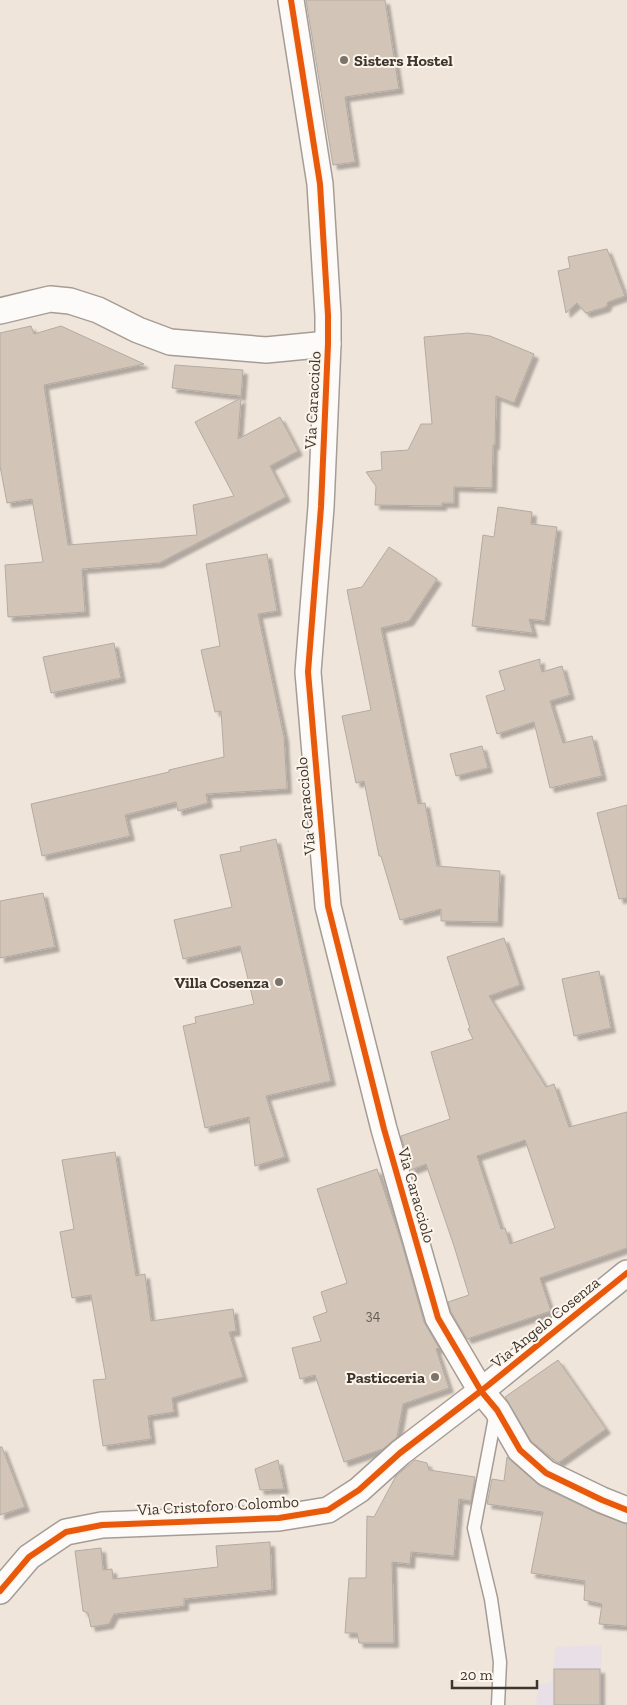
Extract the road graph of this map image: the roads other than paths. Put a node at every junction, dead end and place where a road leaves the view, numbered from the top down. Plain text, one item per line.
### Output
1 (291, 0) edge
2 (0, 311) edge
3 (328, 344) junction
4 (627, 1274) edge
5 (489, 1401) junction
6 (627, 1510) edge
7 (0, 1591) edge
8 (498, 1705) edge

1 - 3 street, Via Caracciolo
2 - 3 street
3 - 5 street, Via Caracciolo
4 - 5 street, Via Angelo Cosenza
5 - 6 street, Via Caracciolo
5 - 7 street, Via Cristoforo Colombo
5 - 8 lane

